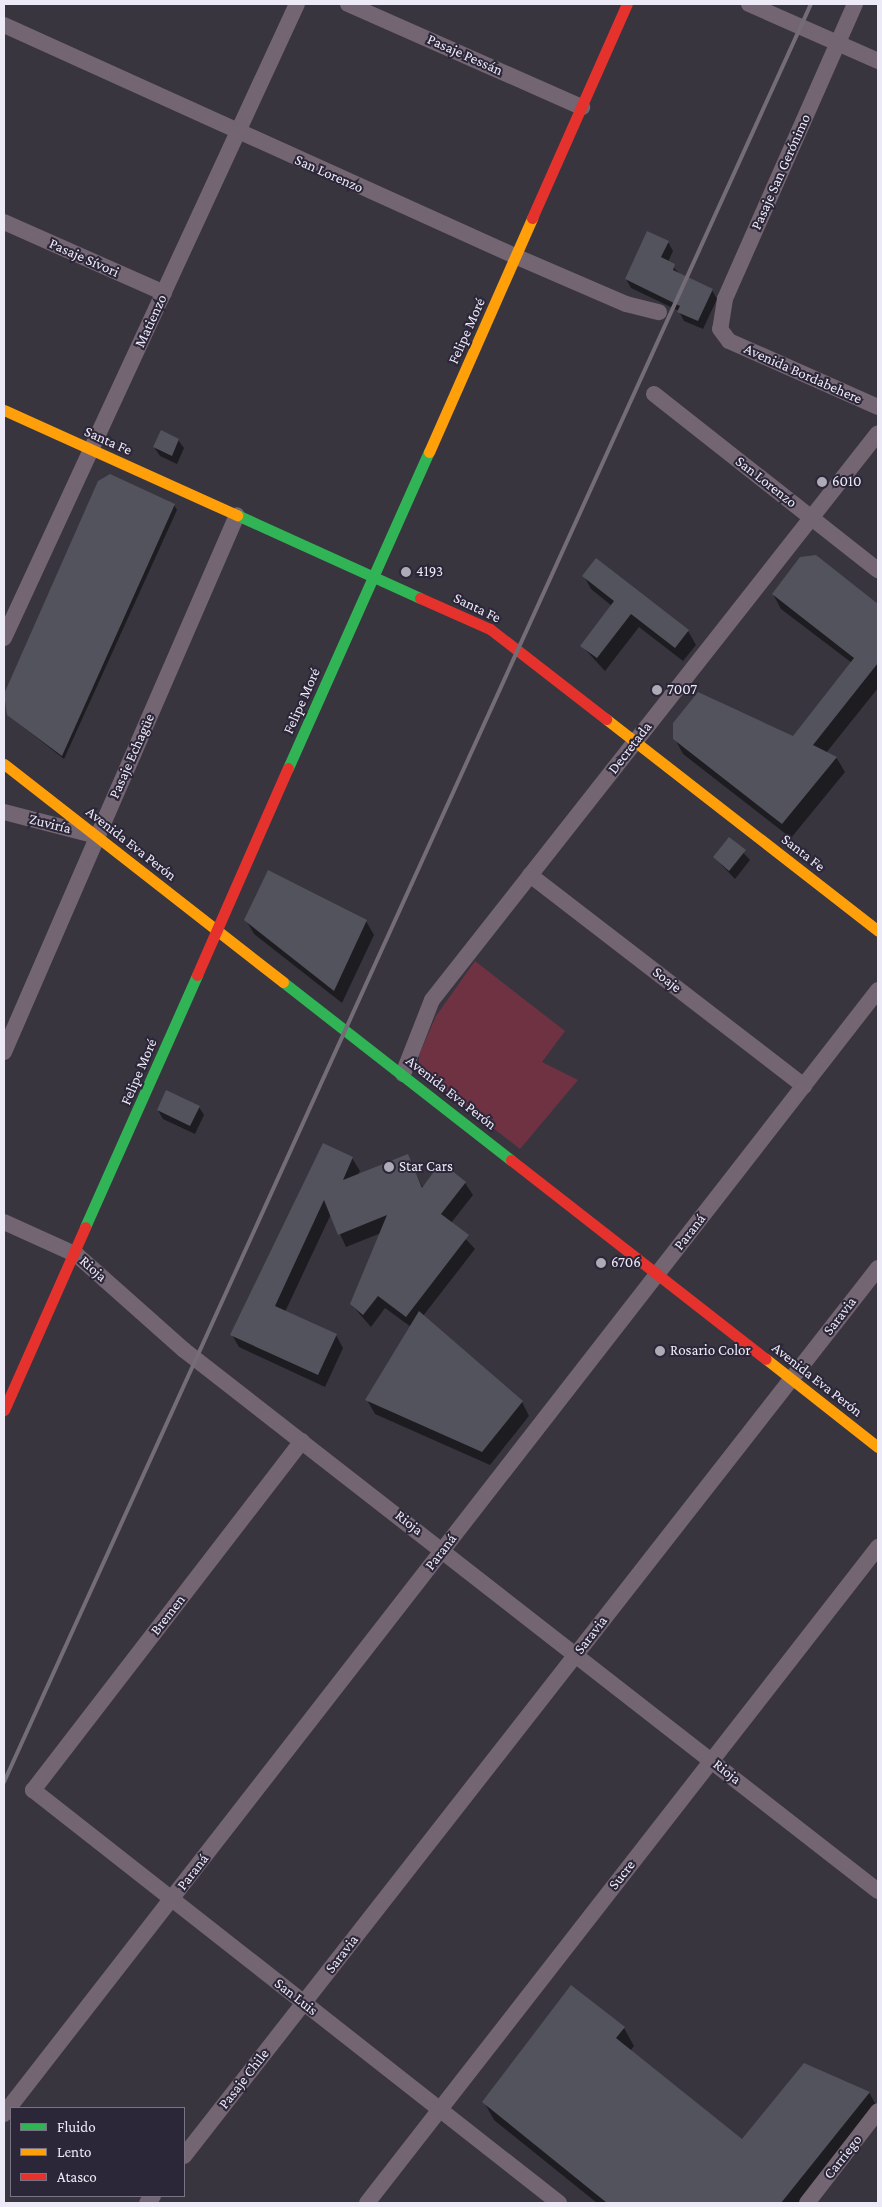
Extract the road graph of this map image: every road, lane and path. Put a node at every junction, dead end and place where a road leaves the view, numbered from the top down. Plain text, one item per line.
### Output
1 (298, 4) edge
2 (348, 4) edge
3 (627, 4) edge
4 (749, 4) edge
5 (855, 4) edge
6 (4, 25) edge
7 (838, 43) junction
8 (878, 61) edge
9 (582, 107) junction
10 (238, 133) junction
11 (4, 222) edge
12 (517, 257) junction
13 (164, 294) junction
14 (659, 312) dead end
15 (729, 341) joint
16 (654, 394) dead end
17 (878, 407) edge
18 (4, 410) edge
19 (878, 433) edge
20 (92, 450) junction
21 (237, 515) junction
22 (812, 518) junction
23 (878, 570) edge
24 (374, 577) junction
25 (4, 638) edge
26 (636, 741) junction
27 (4, 764) edge
28 (4, 812) edge
29 (97, 836) junction
30 (530, 874) junction
31 (217, 929) junction
32 (878, 930) edge
33 (878, 990) edge
34 (4, 1052) edge
35 (403, 1074) junction
36 (804, 1086) junction
37 (4, 1222) edge
38 (77, 1254) junction
39 (878, 1268) edge
40 (658, 1274) junction
41 (791, 1379) junction
42 (4, 1410) edge
43 (302, 1441) junction
44 (878, 1447) edge
45 (878, 1547) edge
46 (444, 1549) junction
47 (577, 1654) junction
48 (712, 1760) junction
49 (33, 1790) joint
50 (878, 1891) edge
51 (172, 1899) junction
52 (304, 2003) junction
53 (440, 2110) junction
54 (878, 2112) edge
55 (4, 2114) edge
56 (185, 2155) edge
57 (367, 2203) edge
58 (559, 2203) edge
59 (807, 2203) edge

1 - 10 street, Matienzo
2 - 9 street, Pasaje Pessán
3 - 9 main road, Felipe Moré
4 - 7 street
5 - 7 street, Pasaje San Gerónimo
6 - 10 street, San Lorenzo
7 - 8 street
7 - 15 street, Pasaje San Gerónimo
9 - 12 main road, Felipe Moré
10 - 12 street, San Lorenzo
10 - 13 street, Matienzo
11 - 13 street, Pasaje Sívori
12 - 14 street, San Lorenzo
12 - 24 main road, Felipe Moré
13 - 20 street, Matienzo
15 - 17 street, Avenida Bordabehere
16 - 22 street, San Lorenzo
18 - 20 main road, Santa Fe
19 - 22 street, Decretada
20 - 21 main road, Santa Fe
20 - 25 street, Matienzo
21 - 24 main road, Santa Fe
21 - 29 street, Pasaje Echagüe
22 - 23 street, San Lorenzo
22 - 26 street, Decretada
24 - 26 main road, Santa Fe
24 - 31 main road, Felipe Moré
26 - 30 street, Decretada
26 - 32 main road, Santa Fe
27 - 29 main road, Avenida Eva Perón
28 - 29 street, Zuviría
29 - 31 main road, Avenida Eva Perón
29 - 34 street, Pasaje Echagüe
30 - 35 street, Decretada
30 - 36 street, Soaje
31 - 35 main road, Avenida Eva Perón
31 - 38 main road, Felipe Moré
33 - 36 street, Paraná
35 - 40 main road, Avenida Eva Perón
36 - 40 street, Paraná
37 - 38 street, Rioja
38 - 42 main road, Felipe Moré
38 - 43 street, Rioja
39 - 41 street, Saravia
40 - 41 main road, Avenida Eva Perón
40 - 46 street, Paraná
41 - 44 main road, Avenida Eva Perón
41 - 47 street, Saravia
43 - 46 street, Rioja
43 - 49 street, Bremen
45 - 48 street, Sucre
46 - 47 street, Rioja
46 - 51 street, Paraná
47 - 48 street, Rioja
47 - 52 street, Saravia
48 - 50 street, Rioja
48 - 53 street, Sucre
49 - 51 street, San Luis
51 - 52 street, San Luis
51 - 55 street, Paraná
52 - 53 street, San Luis
52 - 56 street, Pasaje Chile
53 - 57 street, Sucre
53 - 58 street, San Luis
54 - 59 street, Carriego

